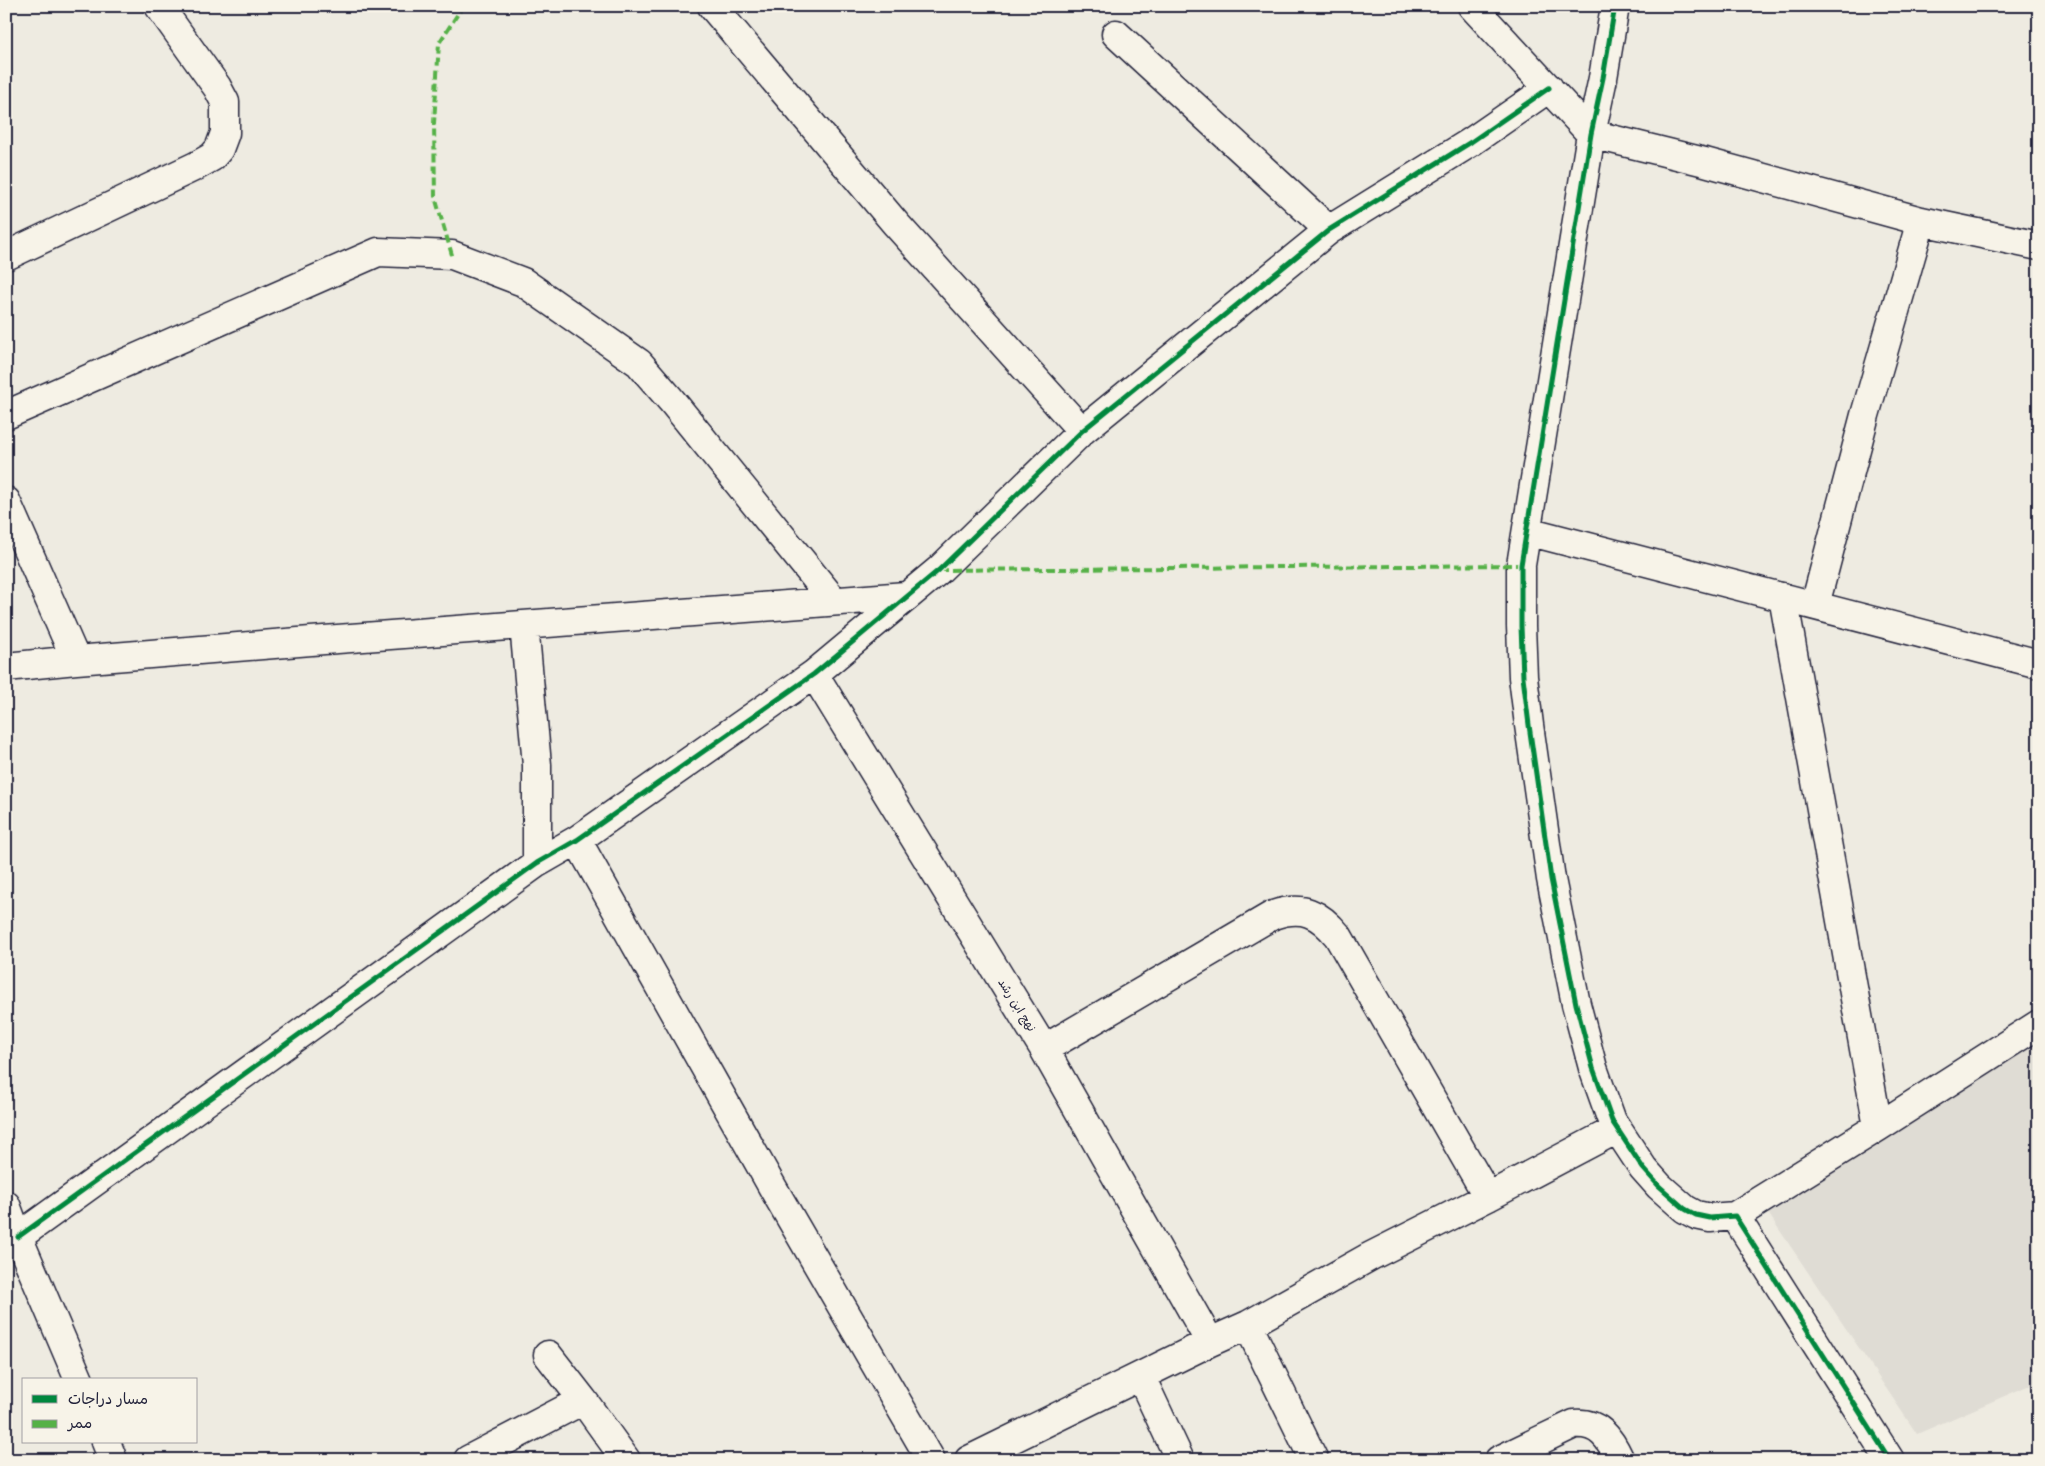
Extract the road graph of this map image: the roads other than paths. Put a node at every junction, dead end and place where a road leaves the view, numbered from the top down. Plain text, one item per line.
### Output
1 (159, 6) edge
2 (712, 6) edge
3 (1472, 6) edge
4 (1615, 6) edge
5 (1116, 34) dead end
6 (1549, 88) junction
7 (1591, 134) junction
8 (1922, 220) junction
9 (1329, 230) junction
10 (2039, 246) edge
11 (6, 256) edge
12 (6, 415) edge
13 (1082, 431) junction
14 (6, 501) edge
15 (1526, 531) junction
16 (906, 596) junction
17 (1783, 597) junction
18 (834, 601) junction
19 (1815, 605) junction
20 (524, 625) junction
21 (76, 660) junction
22 (2039, 664) edge
23 (6, 667) edge
24 (814, 674) junction
25 (577, 840) junction
26 (537, 863) junction
27 (2039, 1024) edge
28 (1044, 1048) junction
29 (1878, 1127) junction
30 (1617, 1130) junction
31 (1488, 1197) junction
32 (6, 1205) edge
33 (1735, 1216) junction
34 (18, 1237) junction
35 (1248, 1326) junction
36 (1210, 1342) junction
37 (548, 1354) dead end
38 (1141, 1377) junction
39 (78, 1378) edge
40 (583, 1400) junction
41 (107, 1444) edge
42 (114, 1460) edge
43 (468, 1460) edge
44 (626, 1460) edge
45 (931, 1460) edge
46 (969, 1460) edge
47 (1180, 1460) edge
48 (1314, 1460) edge
49 (1499, 1460) edge
50 (1620, 1460) edge
51 (1890, 1460) edge

1 - 11 street
2 - 13 street
3 - 6 street
4 - 7 street
5 - 9 street
6 - 7 street
6 - 9 street
7 - 8 street
7 - 15 street
8 - 10 street
8 - 19 street
9 - 13 street
12 - 18 street
13 - 16 street
14 - 21 street
15 - 17 street
15 - 30 street
16 - 18 street
16 - 24 street
17 - 19 street
17 - 29 street
18 - 20 street
19 - 22 street
20 - 21 street
20 - 26 street
21 - 23 street
24 - 25 street
24 - 28 street, نهج ابن رشد
25 - 26 street
25 - 45 street
26 - 34 street
27 - 29 street
28 - 31 street
28 - 36 street, نهج ابن رشد
29 - 33 street
30 - 31 street
30 - 33 street
31 - 35 street
32 - 34 street
33 - 51 street
34 - 39 street
35 - 36 street
35 - 48 street
36 - 38 street
37 - 40 street
38 - 46 street
38 - 47 street
40 - 43 street
40 - 44 street
41 - 42 street
49 - 50 street

